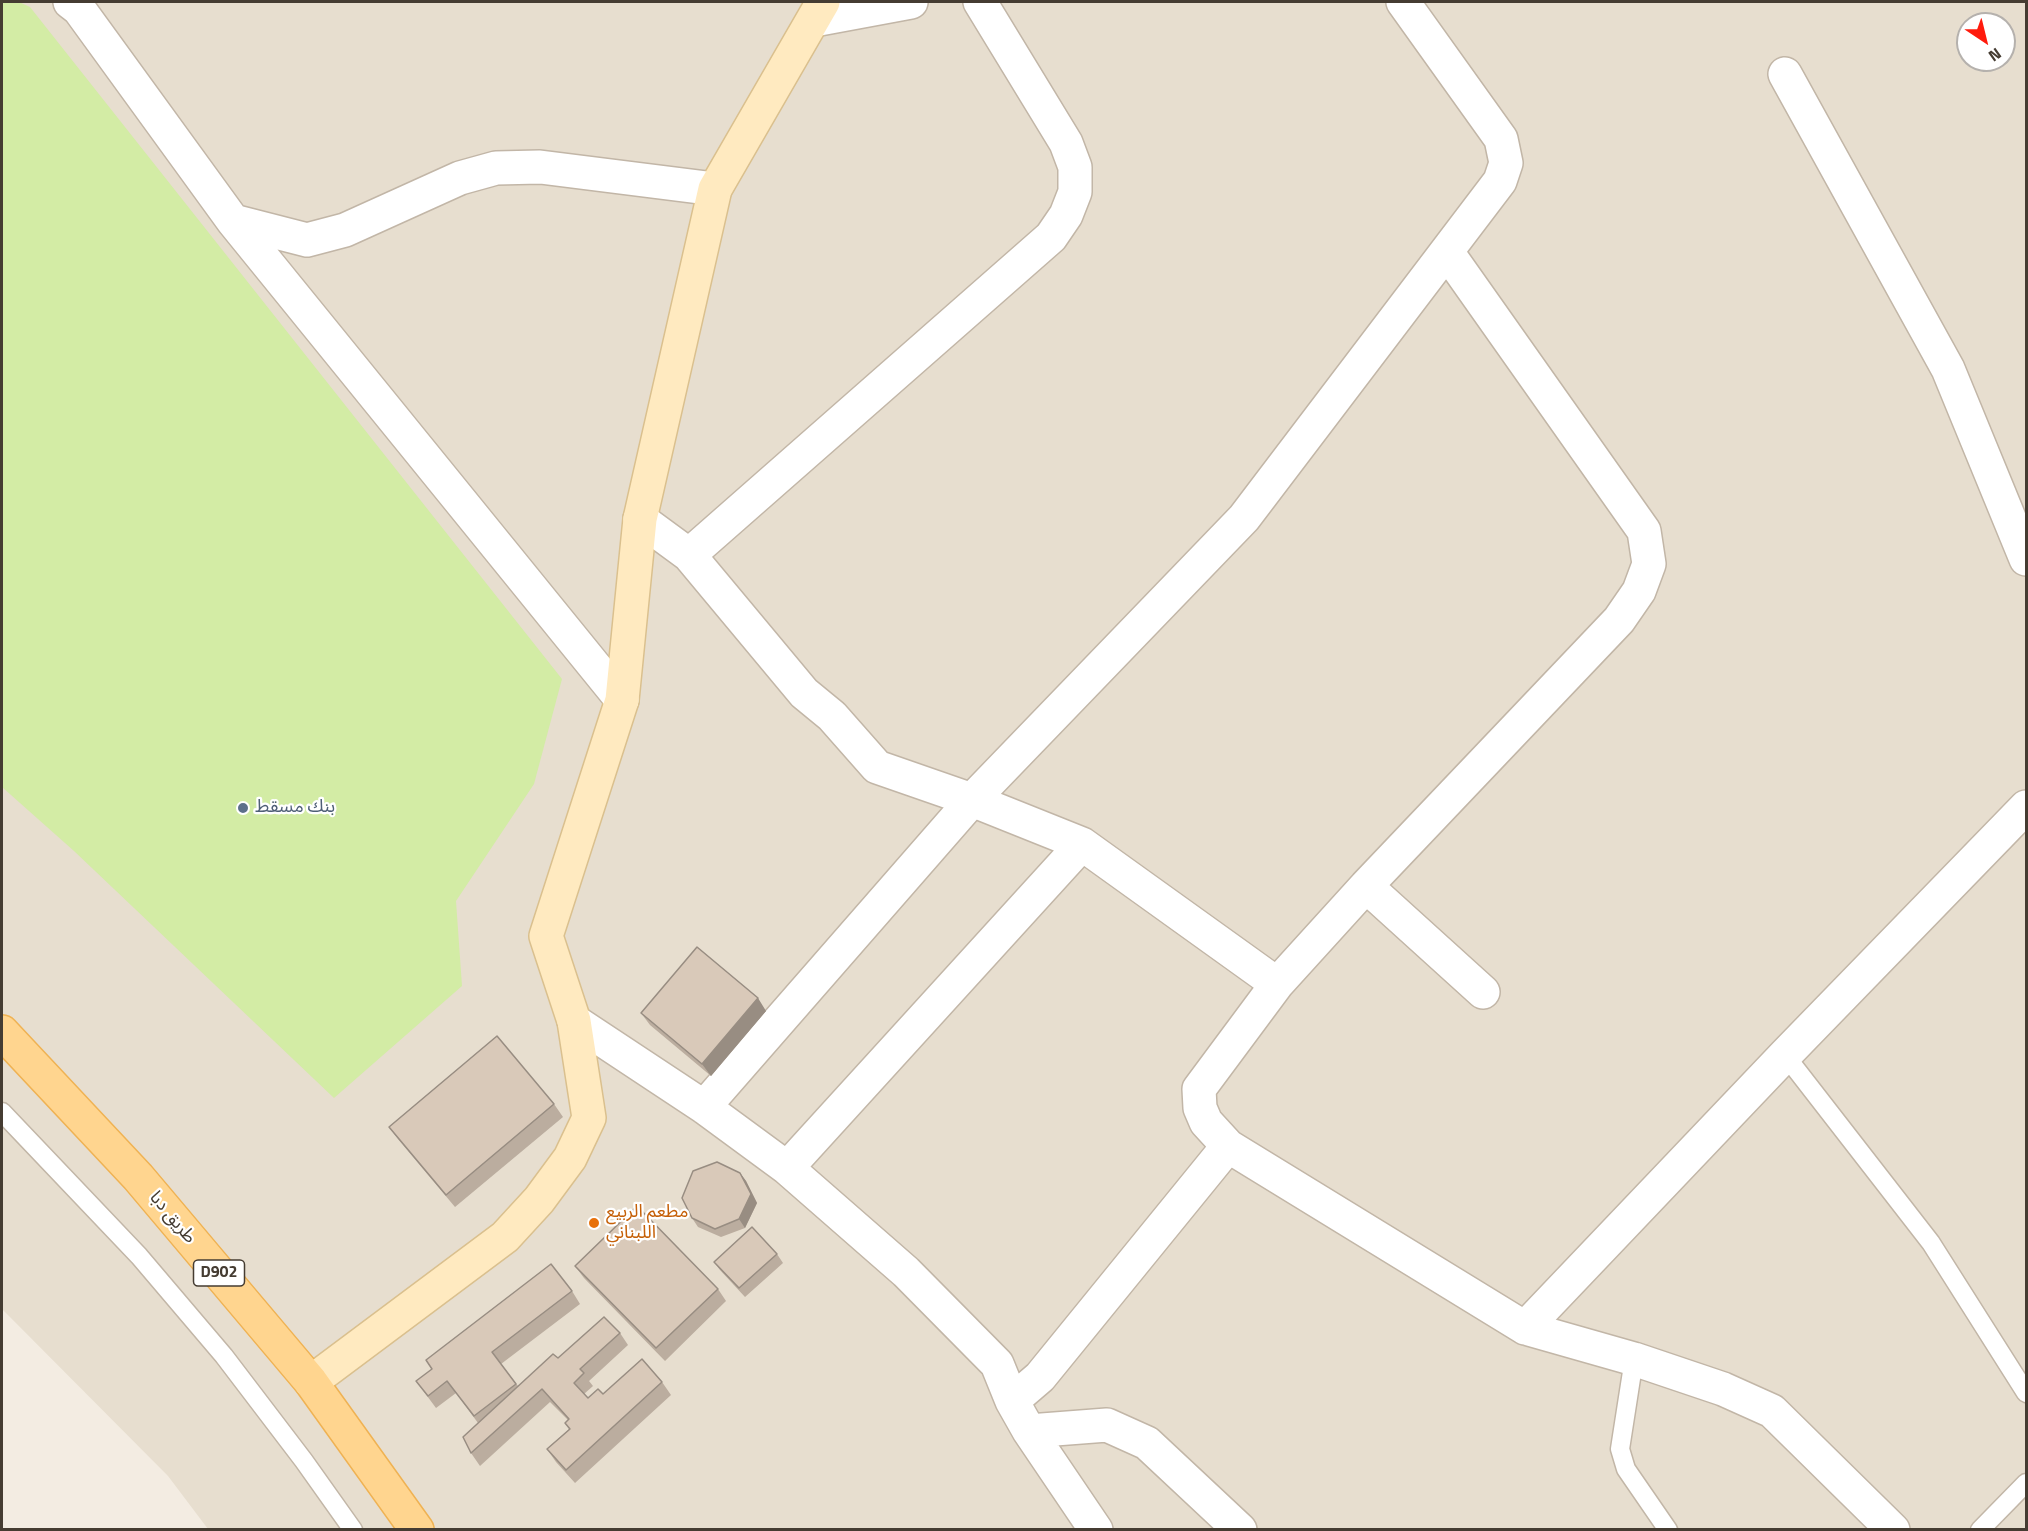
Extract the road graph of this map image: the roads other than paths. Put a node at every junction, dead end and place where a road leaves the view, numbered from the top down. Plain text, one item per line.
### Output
1 (70, 2) edge
2 (911, 2) edge
3 (980, 2) edge
4 (1403, 2) edge
5 (819, 11) edge
6 (1785, 74) dead end
7 (715, 189) junction
8 (233, 221) junction
9 (1446, 252) junction
10 (640, 519) junction
11 (689, 555) junction
12 (2026, 559) edge
13 (622, 700) junction
14 (972, 800) junction
15 (2026, 807) edge
16 (1082, 844) junction
17 (1366, 886) junction
18 (1276, 984) junction
19 (1483, 992) dead end
20 (574, 1021) junction
21 (2, 1032) edge
22 (1785, 1055) junction
23 (704, 1107) junction
24 (2, 1112) edge
25 (1228, 1146) junction
26 (787, 1168) junction
27 (1525, 1328) junction
28 (1634, 1359) junction
29 (311, 1382) junction
30 (2026, 1393) edge
31 (1012, 1401) junction
32 (1029, 1431) junction
33 (2026, 1483) edge
34 (353, 1530) edge
35 (417, 1530) edge
36 (1096, 1530) edge
37 (1240, 1530) edge
38 (1668, 1530) edge
39 (1893, 1530) edge
40 (1980, 1530) edge

1 - 8 street
2 - 5 street
3 - 11 street
4 - 9 street
5 - 7 street
6 - 12 street
7 - 8 street
7 - 10 street
8 - 13 street
9 - 14 street
9 - 17 street
10 - 11 street
10 - 13 street
11 - 14 street
13 - 20 street
14 - 16 street
14 - 23 street
15 - 22 street
16 - 18 street
16 - 26 street
17 - 18 street
17 - 19 street
18 - 25 street
20 - 23 street
20 - 29 street
21 - 29 main road, طريق دبا / D902
22 - 27 street
22 - 30 lane
23 - 26 street
24 - 34 lane
25 - 27 street
25 - 31 street
26 - 31 street
27 - 28 street
28 - 38 lane
28 - 39 street
29 - 35 main road, طريق دبا / D902
31 - 32 street
32 - 36 street
32 - 37 street
33 - 40 lane

